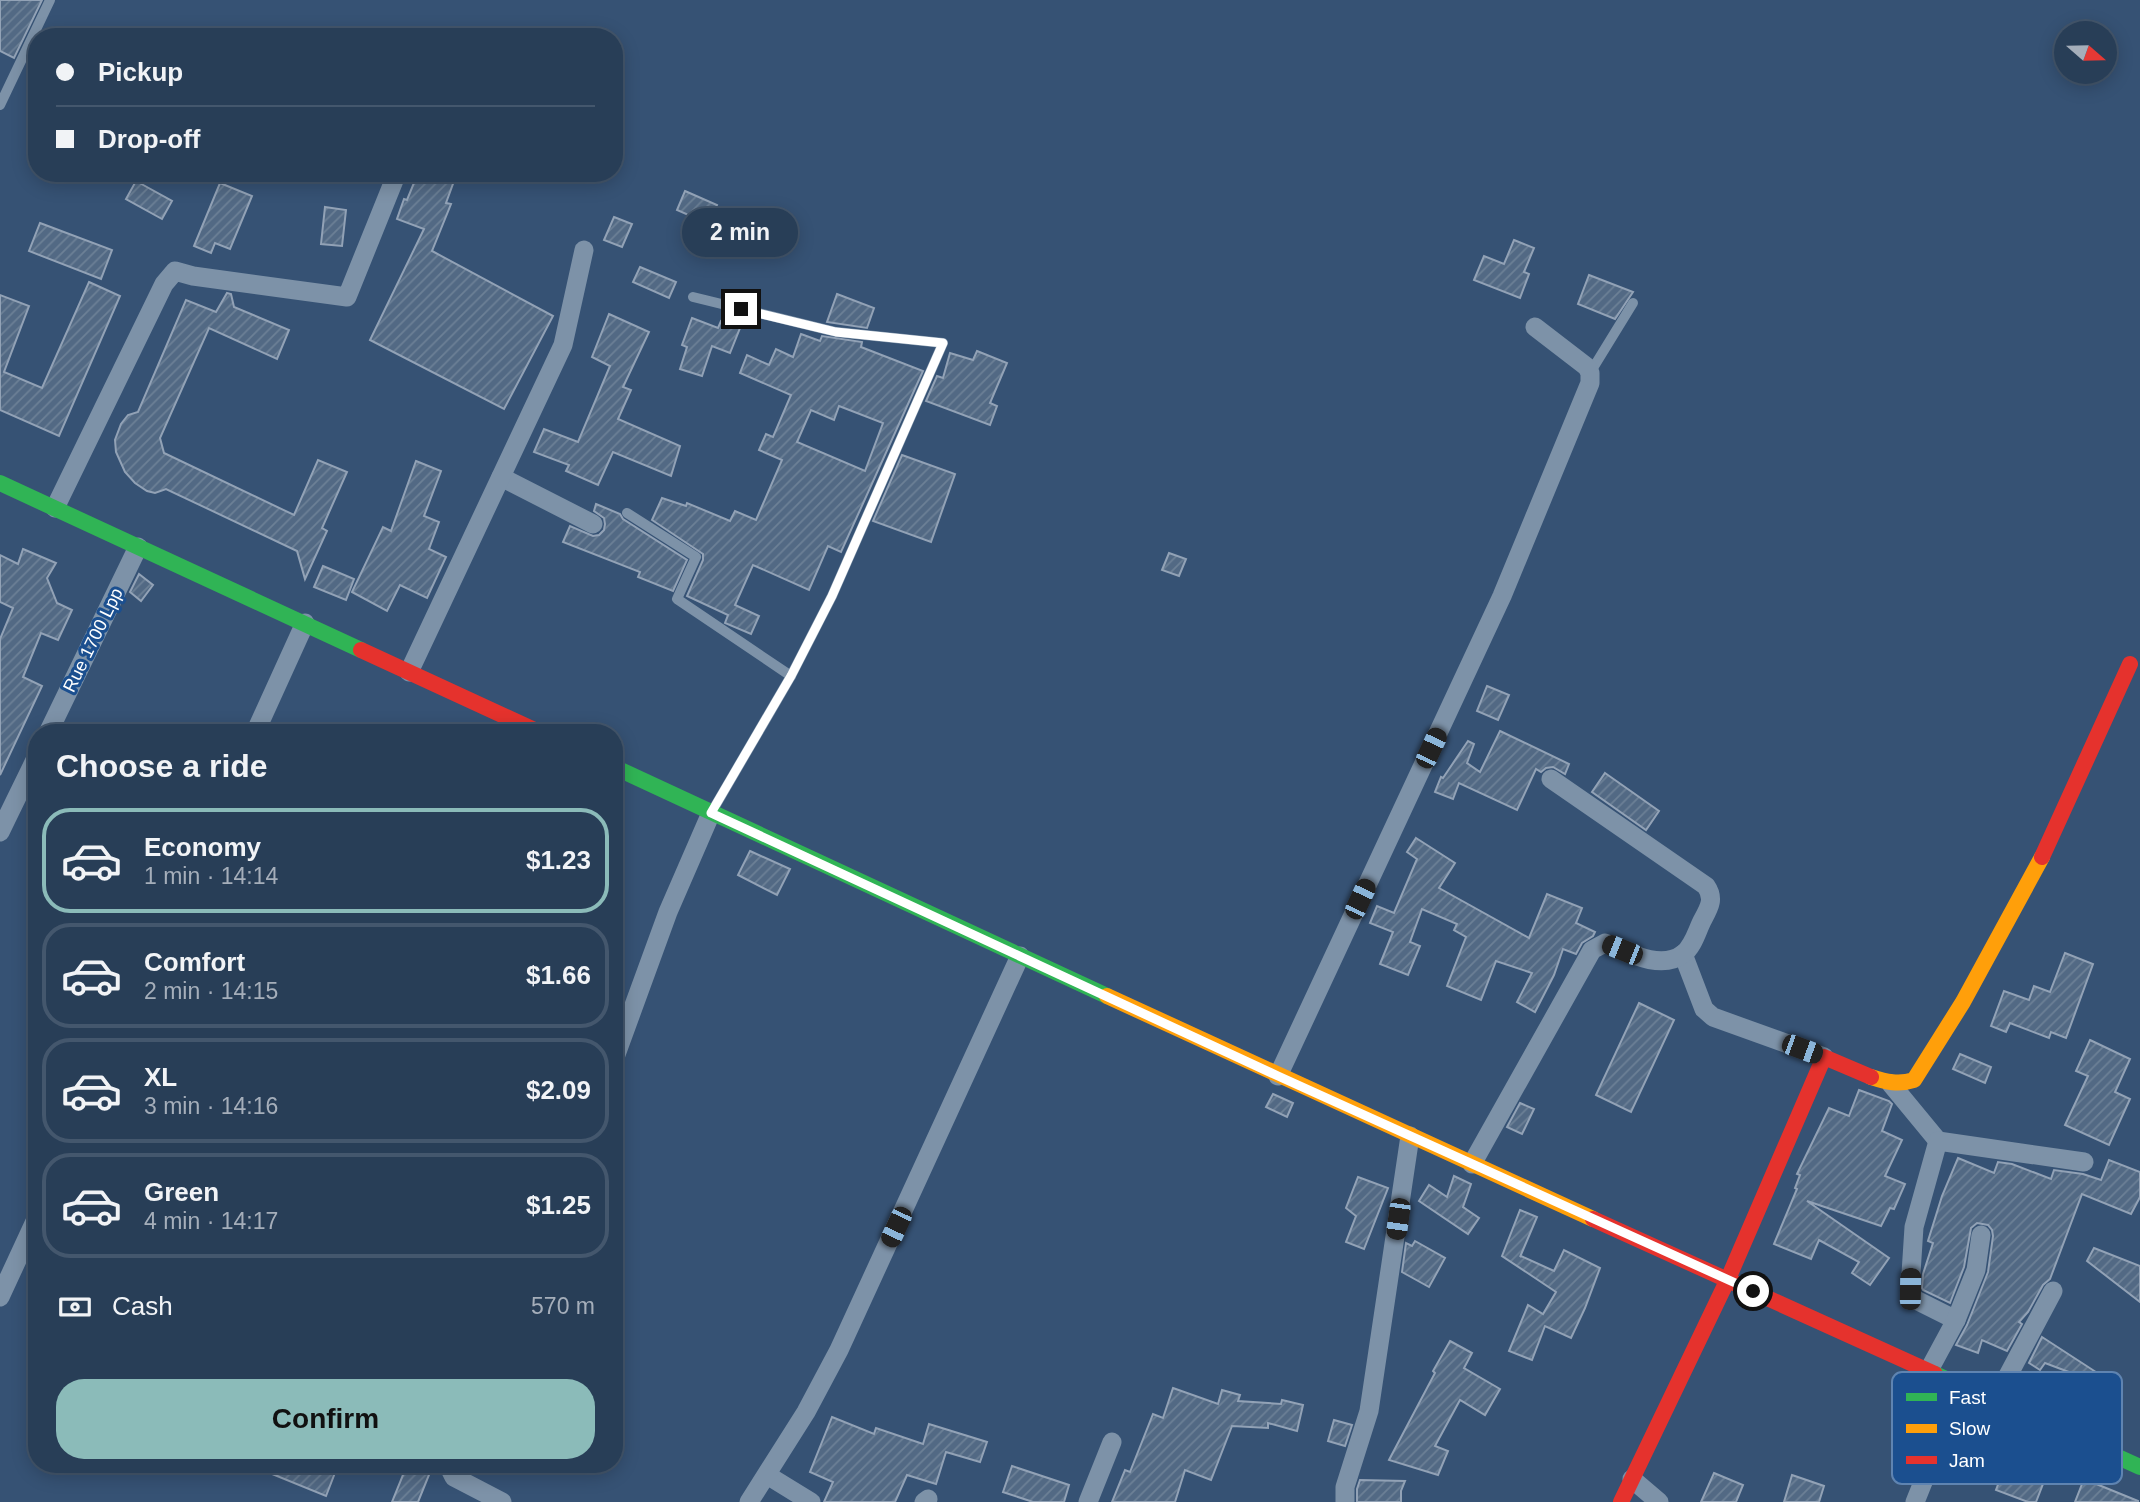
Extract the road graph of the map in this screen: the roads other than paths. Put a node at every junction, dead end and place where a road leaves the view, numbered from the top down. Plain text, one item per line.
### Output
1 (50, 0) edge
2 (37, 28) edge
3 (28, 46) edge
4 (0, 104) edge
5 (393, 182) edge
6 (584, 250) dead end
7 (693, 297) dead end
8 (1633, 303) dead end
9 (1535, 327) dead end
10 (1590, 373) junction
11 (500, 477) junction
12 (2, 489) edge
13 (55, 508) junction
14 (627, 513) dead end
15 (593, 524) dead end
16 (138, 547) junction
17 (305, 622) junction
18 (2130, 664) dead end
19 (409, 672) junction
20 (791, 676) junction
21 (52, 724) edge
22 (258, 724) edge
23 (522, 724) edge
24 (623, 771) edge
25 (28, 775) edge
26 (1550, 779) dead end
27 (711, 813) junction
28 (0, 832) edge
29 (1683, 954) junction
30 (1020, 956) junction
31 (623, 1035) edge
32 (1824, 1057) junction
33 (1278, 1076) junction
34 (1891, 1084) junction
35 (1410, 1136) junction
36 (1938, 1141) junction
37 (2084, 1162) dead end
38 (1472, 1164) junction
39 (1982, 1235) dead end
40 (28, 1236) edge
41 (1728, 1279) junction
42 (2053, 1291) dead end
43 (0, 1297) edge
44 (1955, 1320) junction
45 (1929, 1370) junction
46 (1933, 1372) edge
47 (2010, 1372) edge
48 (1112, 1443) dead end
49 (2122, 1459) edge
50 (2140, 1467) edge
51 (452, 1473) edge
52 (767, 1475) junction
53 (1632, 1479) junction
54 (1921, 1484) edge
55 (502, 1502) edge
56 (749, 1502) edge
57 (811, 1502) edge
58 (1088, 1502) edge
59 (1345, 1502) edge
60 (1621, 1502) edge
61 (1659, 1502) edge
62 (1914, 1502) edge

1 - 2 lane
3 - 4 lane
5 - 13 street
6 - 11 street
7 - 20 lane
8 - 10 lane
9 - 10 street
10 - 33 street
11 - 15 street
11 - 19 street
12 - 13 main road
13 - 16 main road
14 - 20 lane
16 - 17 main road
16 - 21 street, Rue 1700 Lpp
17 - 19 main road
17 - 22 street
18 - 34 main road
19 - 23 main road
20 - 27 lane
24 - 27 main road
25 - 28 street
26 - 29 street
27 - 30 main road
27 - 31 street
29 - 32 street
29 - 38 street
30 - 33 main road
30 - 52 street
32 - 34 main road
32 - 41 main road
33 - 35 main road
34 - 36 street
35 - 38 main road
35 - 59 street
36 - 37 street
36 - 44 street
38 - 41 main road
39 - 44 street
40 - 43 street
41 - 45 main road
41 - 53 main road
42 - 47 street
44 - 45 street
45 - 46 main road
48 - 58 street
49 - 50 main road
51 - 55 street
52 - 56 street
52 - 57 street
53 - 60 main road
53 - 61 street
54 - 62 street

